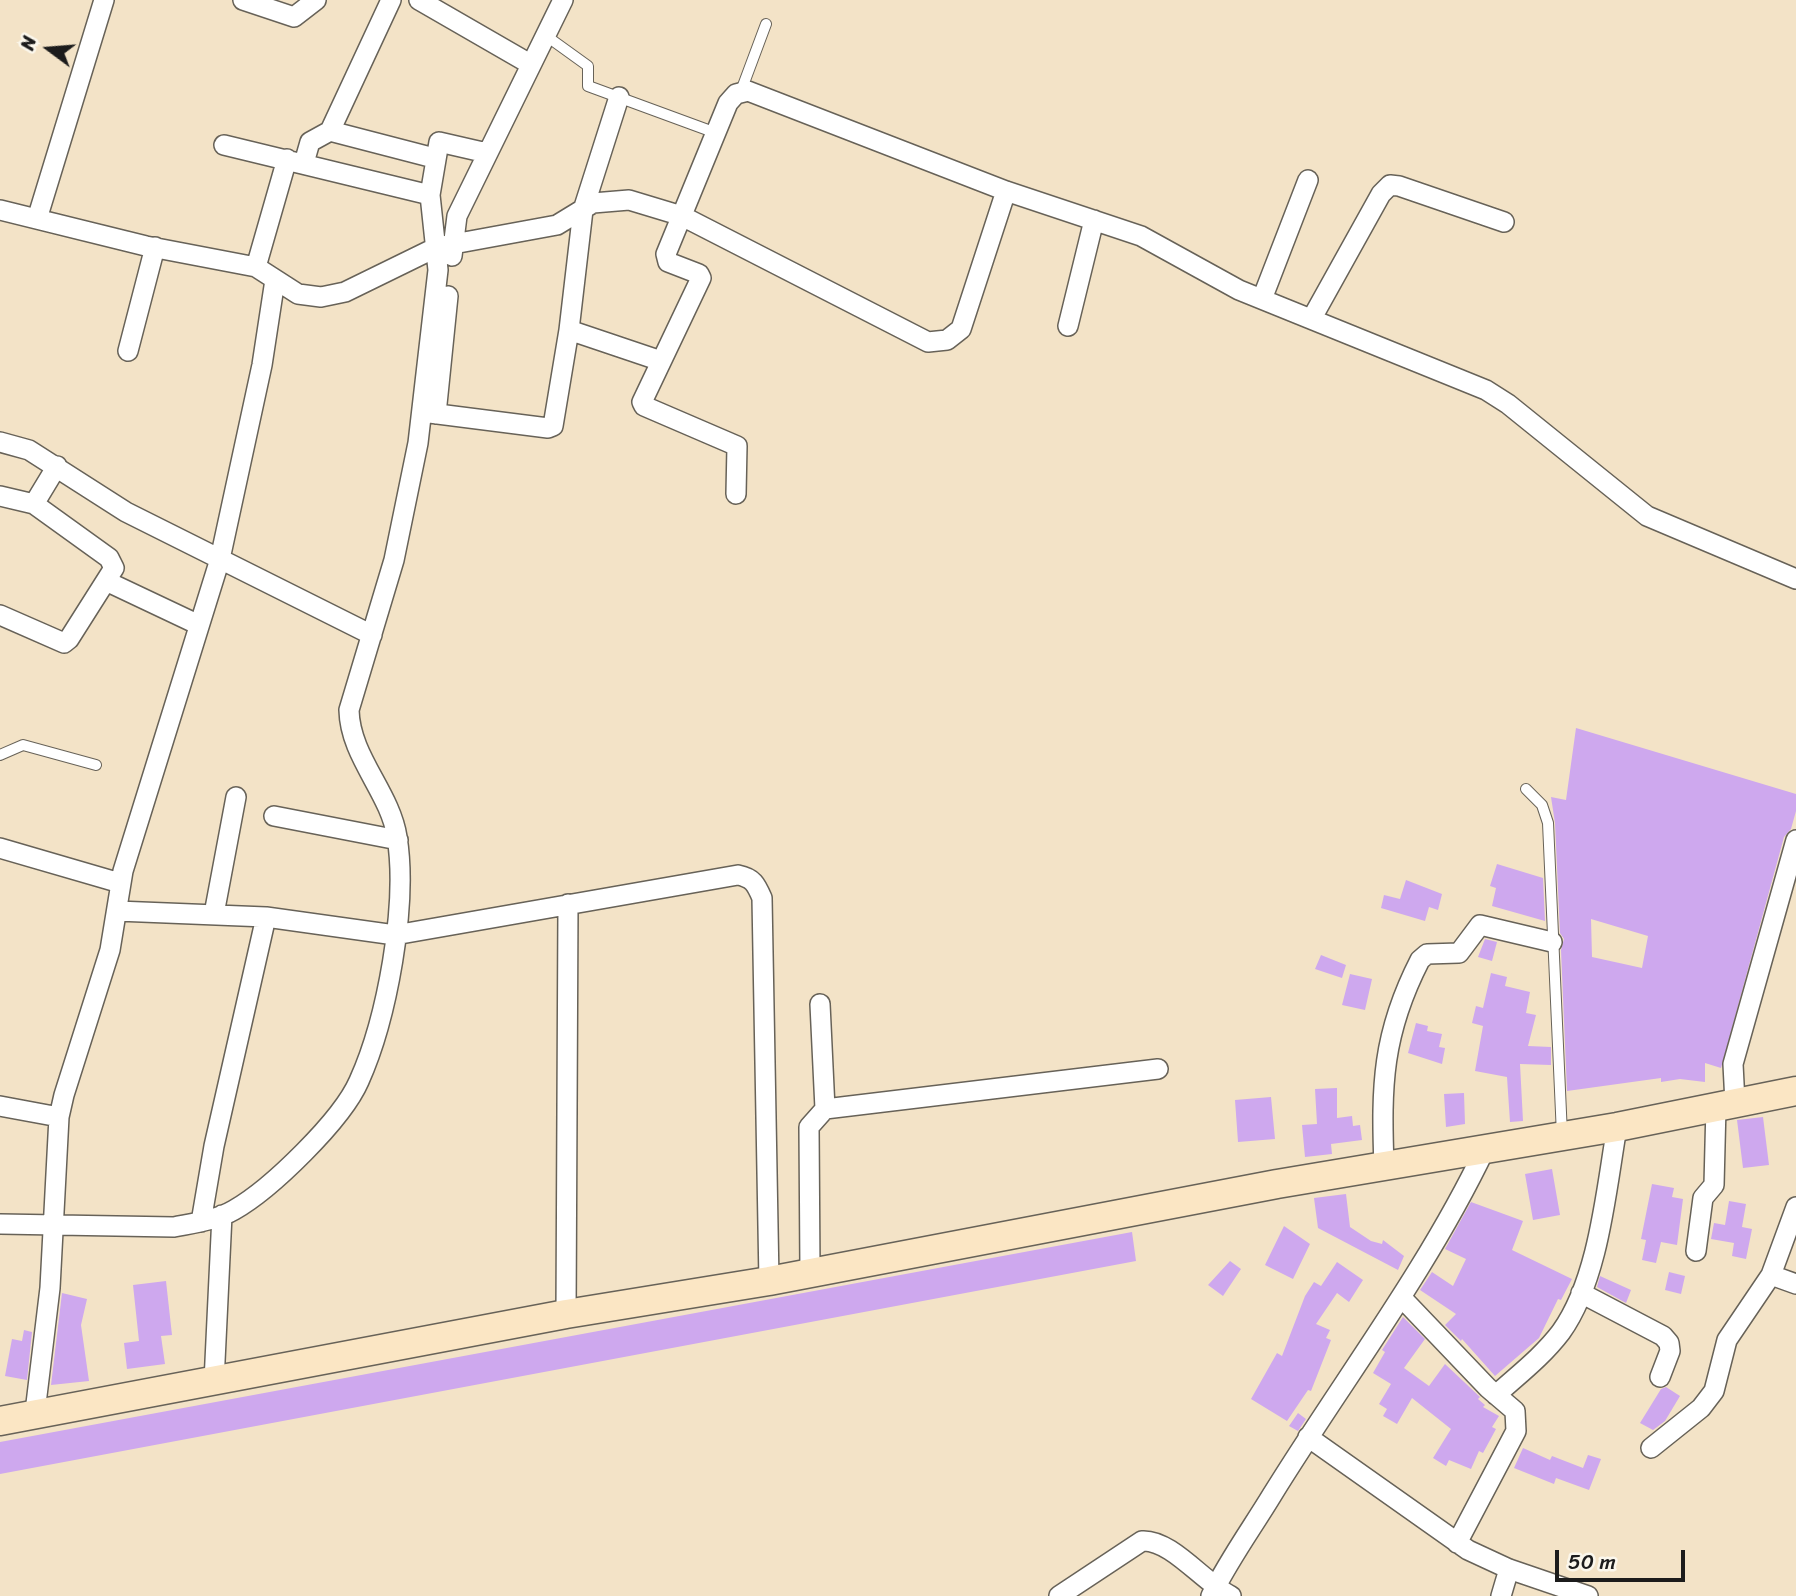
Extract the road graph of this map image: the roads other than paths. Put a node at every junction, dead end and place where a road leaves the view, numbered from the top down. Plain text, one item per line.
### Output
1 (104, 0) edge
2 (243, 0) edge
3 (316, 0) edge
4 (391, 0) edge
5 (418, 0) edge
6 (563, 0) edge
7 (766, 24) dead end
8 (545, 34) junction
9 (530, 64) junction
10 (741, 91) junction
11 (619, 97) junction
12 (330, 131) junction
13 (716, 133) junction
14 (224, 145) dead end
15 (487, 153) junction
16 (434, 158) junction
17 (295, 161) junction
18 (1308, 180) dead end
19 (1006, 191) junction
20 (430, 195) junction
21 (0, 210) edge
22 (583, 210) junction
23 (682, 216) junction
24 (37, 219) junction
25 (1094, 220) junction
26 (1504, 222) dead end
27 (443, 246) junction
28 (155, 247) junction
29 (256, 267) junction
30 (275, 279) junction
31 (1262, 299) junction
32 (1312, 318) junction
33 (1068, 326) dead end
34 (569, 330) junction
35 (128, 351) dead end
36 (661, 361) junction
37 (429, 413) junction
38 (0, 442) edge
39 (57, 466) junction
40 (736, 494) dead end
41 (0, 496) edge
42 (34, 504) junction
43 (220, 559) junction
44 (1796, 579) edge
45 (106, 581) junction
46 (0, 615) edge
47 (199, 625) junction
48 (372, 635) junction
49 (0, 755) edge
50 (96, 765) dead end
51 (1526, 789) dead end
52 (236, 797) dead end
53 (274, 816) dead end
54 (1796, 839) edge
55 (398, 841) junction
56 (0, 848) edge
57 (120, 883) junction
58 (568, 904) junction
59 (117, 911) junction
60 (214, 914) junction
61 (266, 917) junction
62 (395, 935) junction
63 (1552, 942) junction
64 (820, 1004) dead end
65 (1158, 1069) dead end
66 (1796, 1092) edge
67 (1725, 1105) junction
68 (0, 1106) edge
69 (825, 1109) junction
70 (59, 1117) junction
71 (1617, 1127) junction
72 (1562, 1136) junction
73 (1485, 1149) junction
74 (1384, 1166) junction
75 (1796, 1207) edge
76 (222, 1215) junction
77 (201, 1222) junction
78 (54, 1223) junction
79 (0, 1224) edge
80 (1696, 1251) dead end
81 (810, 1272) junction
82 (1772, 1275) junction
83 (769, 1281) junction
84 (1796, 1284) edge
85 (1581, 1293) junction
86 (1402, 1298) junction
87 (566, 1314) junction
88 (1660, 1377) dead end
89 (214, 1382) junction
90 (1496, 1395) junction
91 (35, 1412) junction
92 (0, 1421) edge
93 (1308, 1437) junction
94 (1651, 1448) dead end
95 (1457, 1543) junction
96 (1508, 1569) junction
97 (1219, 1593) edge
98 (1059, 1596) edge
99 (1501, 1596) edge
100 (1588, 1596) edge

1 - 24 street
2 - 3 street
4 - 12 street
5 - 9 street
6 - 8 street
7 - 10 lane
8 - 9 street
8 - 11 lane
9 - 15 street
10 - 13 street
10 - 19 street
11 - 13 lane
11 - 22 street
12 - 16 street
12 - 17 street
13 - 23 street
14 - 17 street
15 - 16 street
15 - 27 street
16 - 20 street
17 - 20 street
17 - 29 street
18 - 31 street
19 - 23 street
19 - 25 street
20 - 27 street
21 - 24 street
22 - 23 street
22 - 27 street
22 - 34 street
23 - 36 street
24 - 28 street
25 - 31 street
25 - 33 street
26 - 32 street
27 - 30 street
27 - 37 street
28 - 29 street
28 - 35 street
29 - 30 street
30 - 43 street
31 - 32 street
32 - 44 street
34 - 36 street
34 - 37 street
36 - 40 street
37 - 48 street
38 - 39 street
39 - 42 street
39 - 43 street
41 - 42 street
42 - 45 street
43 - 47 street
43 - 48 street
45 - 46 street
45 - 47 street
47 - 57 street
48 - 55 street
49 - 50 lane
51 - 63 lane
52 - 60 street
53 - 55 street
54 - 67 street
55 - 62 street
56 - 57 street
57 - 59 street
58 - 62 street
58 - 83 street
58 - 87 street
59 - 60 street
59 - 70 street
60 - 61 street
61 - 62 street
61 - 77 street
62 - 76 street
63 - 72 lane
63 - 74 street
64 - 69 street
65 - 69 street
66 - 67 main road
67 - 71 main road
67 - 80 street
68 - 70 street
69 - 81 street
70 - 78 street
71 - 72 main road
71 - 85 street
72 - 73 main road
73 - 74 main road
73 - 86 street
74 - 81 main road
75 - 82 street
76 - 77 street
76 - 89 street
77 - 78 street
78 - 79 street
78 - 91 street
81 - 83 main road
82 - 84 street
82 - 94 street
83 - 87 main road
85 - 88 street
85 - 90 street
86 - 90 street
86 - 93 street
87 - 89 main road
89 - 91 main road
90 - 95 street
91 - 92 main road
93 - 95 street
93 - 97 street
95 - 96 street
96 - 99 street
96 - 100 street
97 - 98 street

